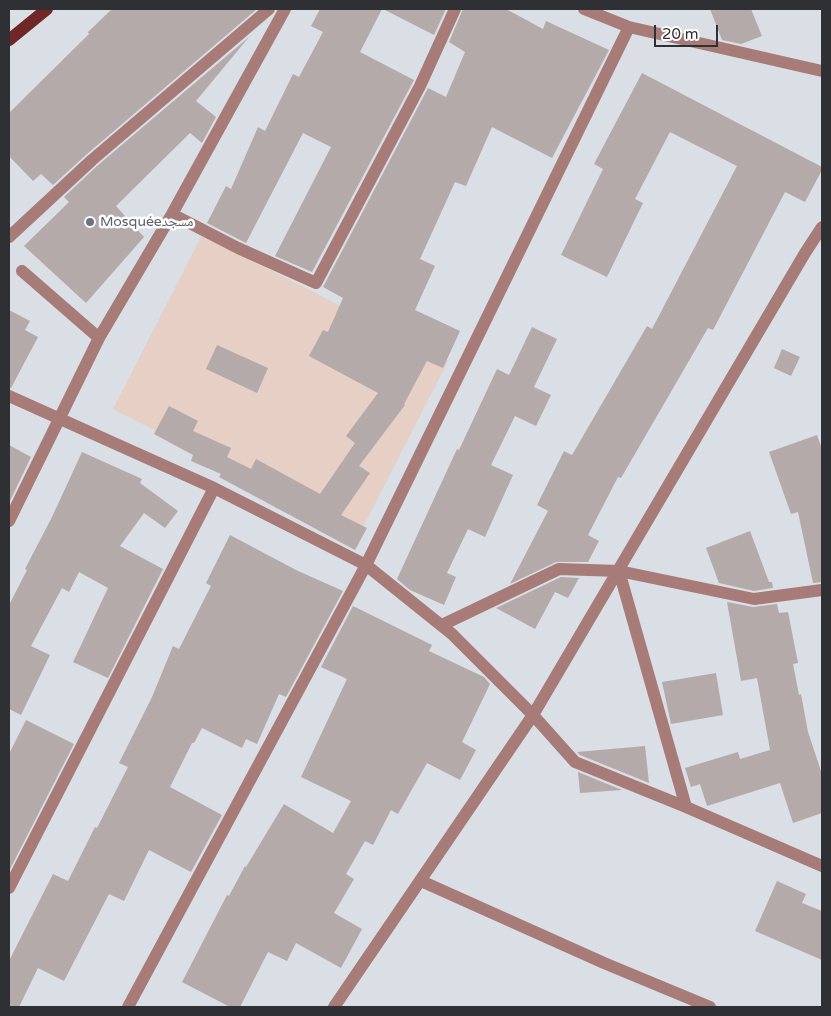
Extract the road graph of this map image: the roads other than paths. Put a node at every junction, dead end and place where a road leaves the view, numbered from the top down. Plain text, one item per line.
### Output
1 (47, 9) edge
2 (269, 9) edge
3 (285, 9) edge
4 (455, 9) edge
5 (584, 9) edge
6 (628, 27) junction
7 (9, 40) edge
8 (822, 71) edge
9 (172, 214) junction
10 (822, 227) edge
11 (9, 237) edge
12 (22, 271) dead end
13 (99, 338) junction
14 (9, 396) edge
15 (59, 418) junction
16 (214, 488) junction
17 (9, 521) edge
18 (366, 565) junction
19 (619, 571) junction
20 (822, 590) edge
21 (442, 625) junction
22 (533, 715) junction
23 (686, 807) junction
24 (822, 866) edge
25 (421, 881) junction
26 (9, 888) edge
27 (128, 1007) edge
28 (334, 1007) edge
29 (710, 1007) edge

1 - 7 main road
2 - 11 street
3 - 9 street
4 - 9 street
5 - 6 street
6 - 8 street
6 - 18 street
9 - 13 street
10 - 19 street
12 - 13 street
13 - 15 street
14 - 15 street
15 - 16 street
15 - 17 street
16 - 18 street
16 - 26 street
18 - 21 street
18 - 27 street
19 - 20 street
19 - 21 street
19 - 22 street
19 - 23 street
21 - 22 street
22 - 23 street
22 - 25 street
23 - 24 street
25 - 28 street
25 - 29 street

